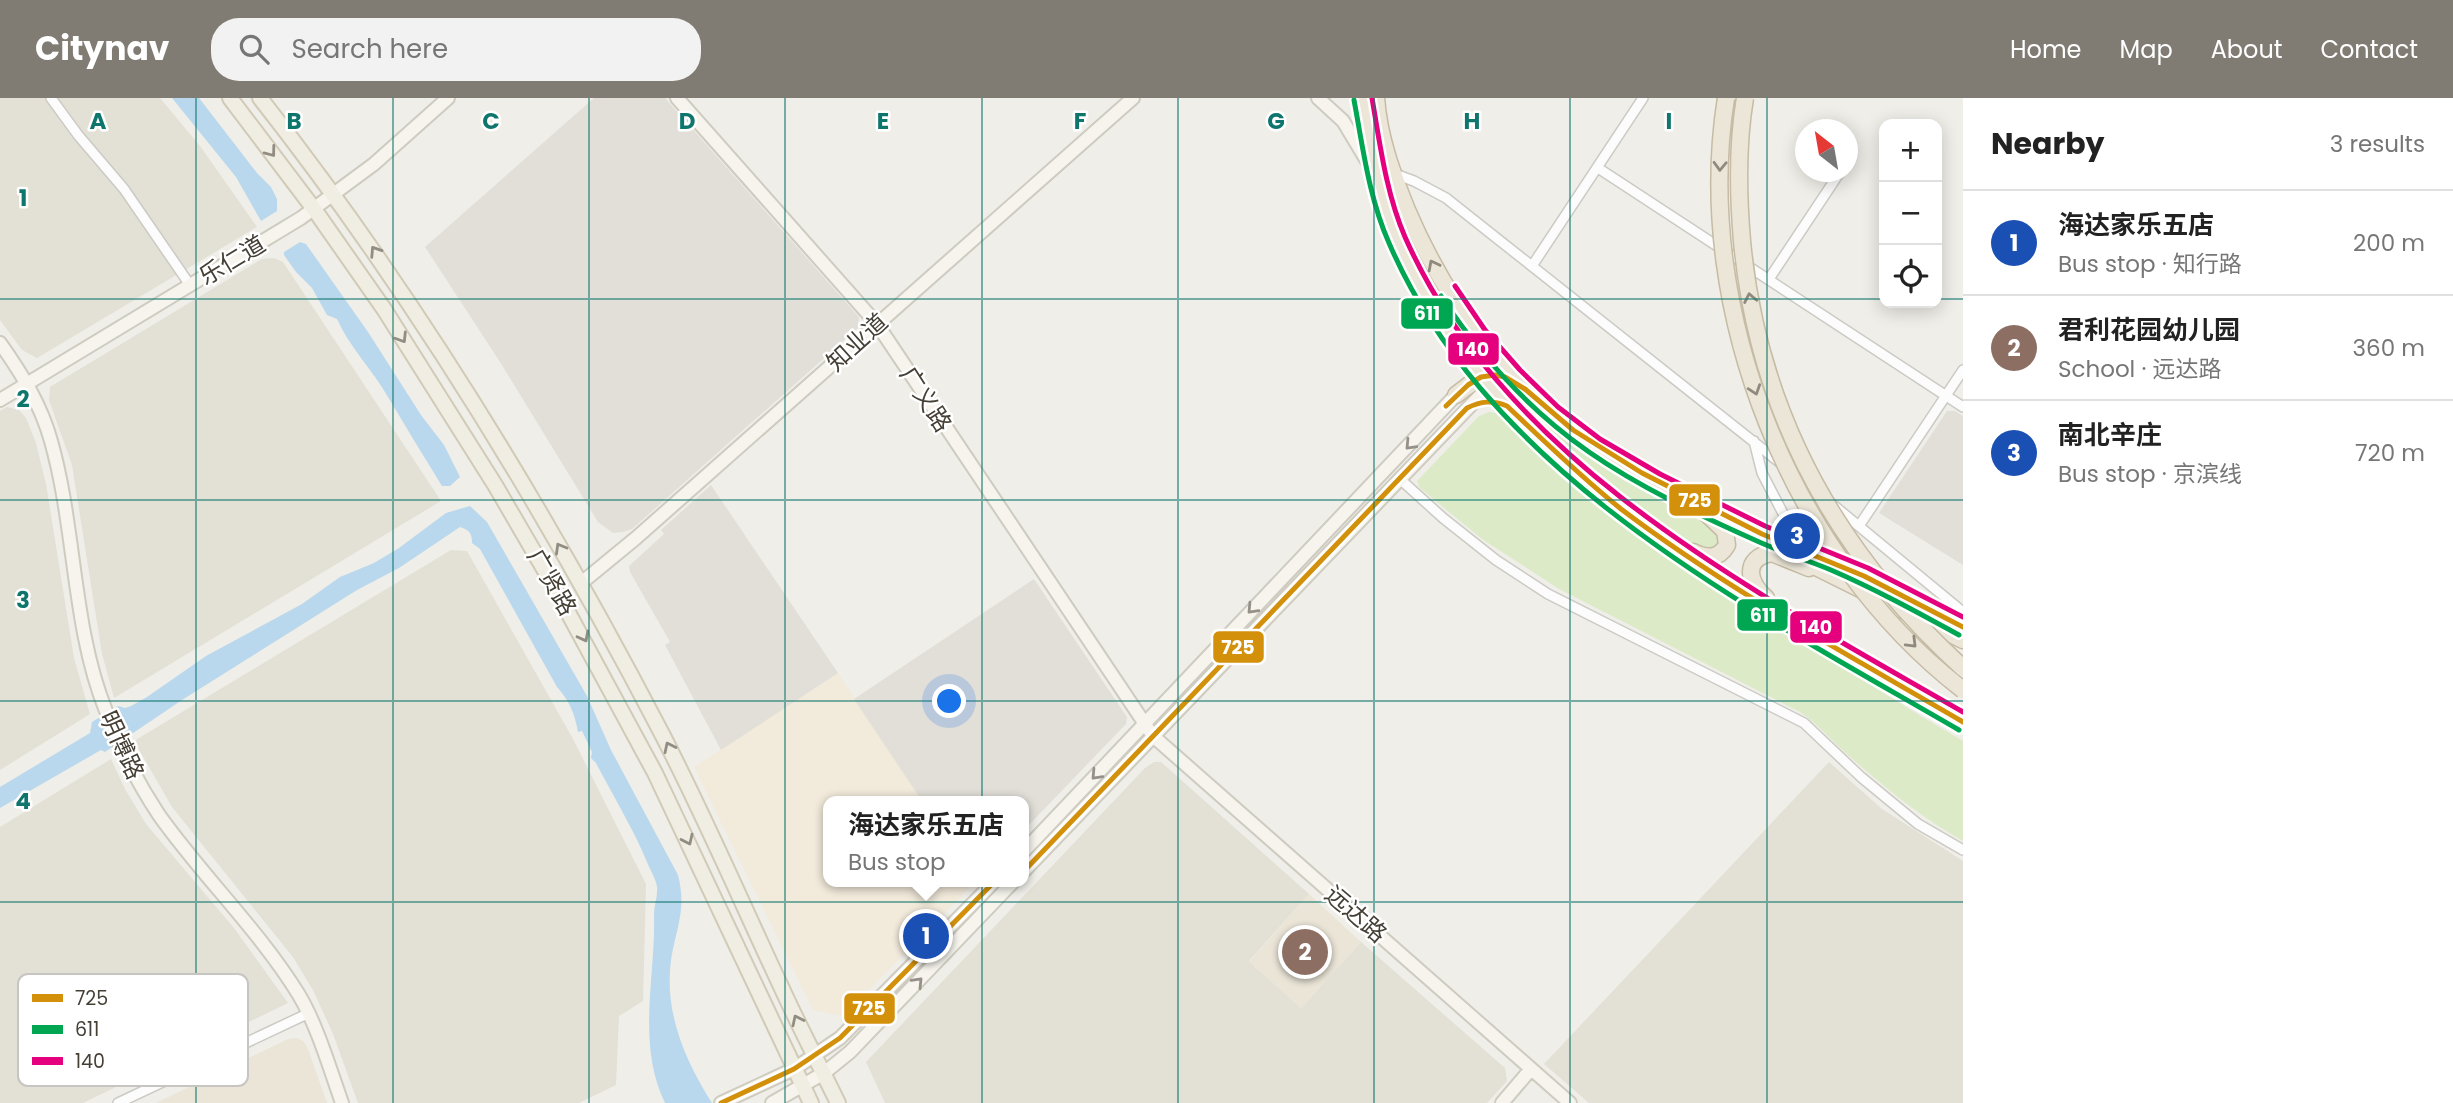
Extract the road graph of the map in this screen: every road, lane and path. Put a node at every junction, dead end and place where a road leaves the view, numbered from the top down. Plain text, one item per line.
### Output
1 (51, 98) edge
2 (230, 98) edge
3 (260, 98) edge
4 (448, 98) edge
5 (677, 98) edge
6 (1133, 98) edge
7 (1318, 98) edge
8 (1363, 98) edge
9 (1376, 98) edge
10 (1643, 98) edge
11 (1726, 98) edge
12 (1745, 98) edge
13 (1598, 167) junction
14 (1384, 175) junction
15 (1833, 182) edge
16 (335, 194) junction
17 (314, 209) junction
18 (1532, 266) junction
19 (1769, 279) junction
20 (190, 285) junction
21 (877, 324) junction
22 (0, 343) edge
23 (1963, 370) edge
24 (1492, 373) junction
25 (28, 383) junction
26 (1456, 395) joint
27 (1946, 396) junction
28 (0, 401) edge
29 (1507, 406) junction
30 (1963, 407) edge
31 (1467, 408) junction
32 (1754, 442) junction
33 (1400, 479) junction
34 (1678, 491) junction
35 (1643, 524) junction
36 (1859, 526) junction
37 (1762, 534) junction
38 (1786, 542) junction
39 (1838, 578) junction
40 (580, 584) junction
41 (1963, 612) edge
42 (1963, 627) edge
43 (1812, 632) junction
44 (1963, 640) edge
45 (1963, 668) edge
46 (1963, 690) edge
47 (1963, 722) edge
48 (1144, 724) junction
49 (1153, 736) junction
50 (1029, 846) edge
51 (1963, 850) edge
52 (1029, 866) edge
53 (990, 887) edge
54 (1008, 887) edge
55 (307, 1014) junction
56 (248, 1042) edge
57 (815, 1056) junction
58 (794, 1069) junction
59 (1531, 1069) junction
60 (824, 1073) junction
61 (154, 1086) edge
62 (803, 1086) junction
63 (118, 1103) edge
64 (342, 1103) edge
65 (722, 1103) edge
66 (772, 1103) edge
67 (811, 1103) edge
68 (838, 1103) edge
69 (1502, 1103) edge
70 (1570, 1103) edge

1 - 20 street
2 -> 17 main road, 广贤路
3 - 16 main road, 广贤路
4 - 16 street, 乐仁道
5 - 21 street, 广义路
6 - 21 street, 知业道
7 - 14 street
8 - 14 highway
9 - 14 highway
10 - 13 street
11 -> 46 highway, bridge
45 -> 12 highway, bridge
13 - 18 street
13 - 19 street
14 - 18 street
24 -> 14 highway
14 - 24 highway
15 - 19 street
16 - 17 street, 乐仁道
40 -> 16 main road, 广贤路
17 - 20 street, 乐仁道
17 -> 58 main road, 广贤路
18 - 32 street
19 - 27 street
20 - 25 street, 乐仁道
21 - 40 street, 知业道
21 - 48 street, 广义路
22 - 25 street, 明博路
23 - 27 street
24 - 26 highway
24 - 29 highway
24 - 31 street
24 - 34 highway
25 - 28 street, 乐仁道
25 - 55 street, 明博路
26 -> 48 street
27 - 30 street
27 - 36 street
29 - 31 street
29 - 35 highway
31 - 33 street
32 - 36 street
32 - 38 street
33 - 49 street
33 - 51 street
34 - 35 highway
34 - 37 highway
35 - 43 highway
36 - 41 street
37 - 38 highway
37 - 39 highway
38 - 42 highway
39 - 43 highway
39 - 44 highway
57 -> 40 main road, 广贤路
43 - 47 highway
48 - 49 street, 远达路
48 -> 50 street
49 - 52 street
49 - 59 street, 远达路
53 - 57 street
60 -> 54 street
55 - 56 street
55 - 64 street, 明博路
57 - 58 street
57 - 60 main road, 广贤路
58 - 62 main road, 广贤路
58 - 65 street
59 - 69 street
59 - 70 street, 远达路
60 - 62 street
60 - 68 main road, 广贤路
61 - 63 street
62 - 66 street
62 - 67 main road, 广贤路

